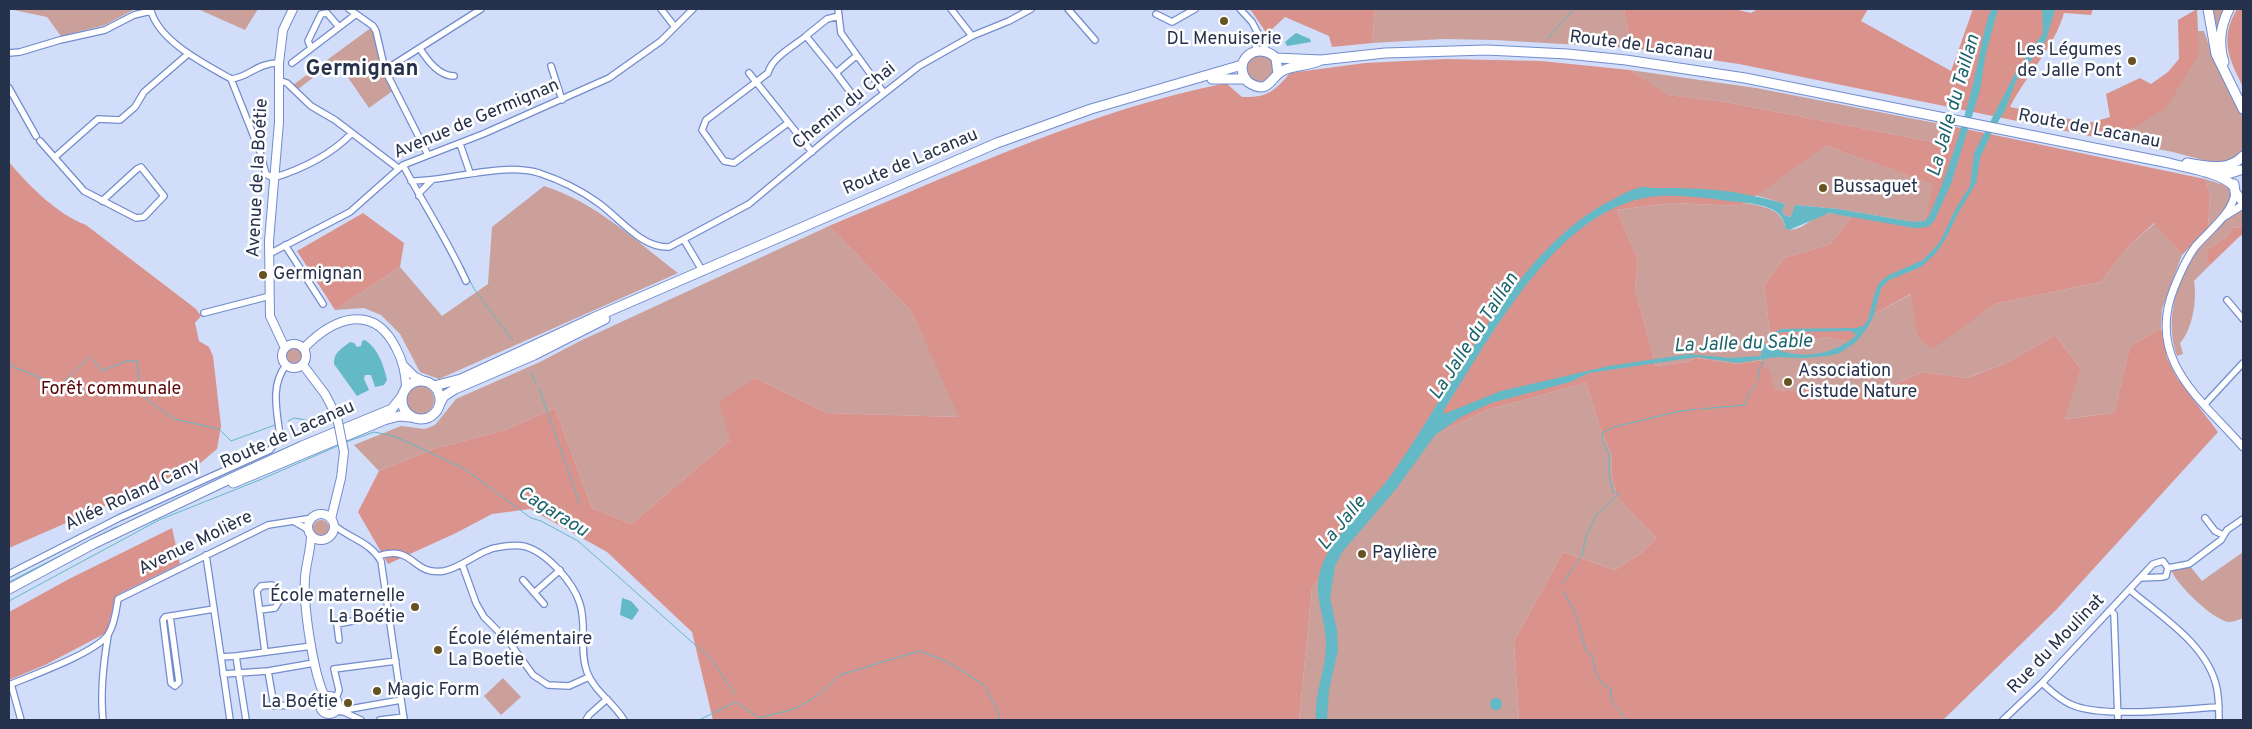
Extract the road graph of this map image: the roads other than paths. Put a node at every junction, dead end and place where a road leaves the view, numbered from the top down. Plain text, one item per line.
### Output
1 (293, 9) edge
2 (349, 9) edge
3 (481, 9) edge
4 (662, 9) edge
5 (694, 9) edge
6 (838, 9) edge
7 (951, 9) edge
8 (1031, 9) edge
9 (1068, 9) edge
10 (1195, 9) edge
11 (1240, 9) edge
12 (2229, 9) edge
13 (151, 10) edge
14 (2208, 10) edge
15 (355, 14) junction
16 (1156, 14) dead end
17 (839, 16) junction
18 (339, 27) junction
19 (675, 27) junction
20 (1258, 33) junction
21 (806, 36) junction
22 (972, 36) junction
23 (1095, 40) dead end
24 (312, 48) junction
25 (420, 49) junction
26 (1255, 51) junction
27 (1266, 51) junction
28 (9, 53) edge
29 (188, 54) junction
30 (856, 56) junction
31 (1276, 58) junction
32 (1320, 60) junction
33 (279, 63) junction
34 (292, 63) dead end
35 (1242, 65) junction
36 (551, 66) dead end
37 (385, 70) junction
38 (749, 73) dead end
39 (836, 73) junction
40 (1278, 74) junction
41 (454, 76) dead end
42 (231, 79) junction
43 (1244, 79) junction
44 (278, 80) junction
45 (1195, 80) junction
46 (757, 82) junction
47 (9, 88) edge
48 (884, 93) junction
49 (562, 100) junction
50 (857, 101) dead end
51 (2243, 106) edge
52 (788, 123) junction
53 (352, 133) junction
54 (460, 144) junction
55 (812, 152) junction
56 (428, 155) junction
57 (2243, 156) edge
58 (55, 157) junction
59 (2169, 162) junction
60 (2184, 163) junction
61 (401, 167) junction
62 (2241, 168) edge
63 (470, 173) junction
64 (273, 178) junction
65 (411, 181) junction
66 (432, 181) junction
67 (2235, 190) junction
68 (419, 196) junction
69 (102, 201) junction
70 (2243, 203) edge
71 (2221, 220) junction
72 (684, 240) junction
73 (285, 245) junction
74 (269, 254) junction
75 (703, 272) junction
76 (466, 281) dead end
77 (270, 296) junction
78 (648, 296) junction
79 (2227, 300) dead end
80 (323, 304) dead end
81 (204, 313) dead end
82 (2243, 318) edge
83 (285, 348) junction
84 (304, 348) junction
85 (2243, 363) edge
86 (286, 365) junction
87 (303, 365) junction
88 (404, 366) junction
89 (424, 381) junction
90 (434, 386) junction
91 (404, 393) junction
92 (440, 403) junction
93 (2204, 405) junction
94 (411, 416) junction
95 (2243, 448) edge
96 (335, 498) junction
97 (184, 502) junction
98 (321, 515) junction
99 (313, 518) junction
100 (2205, 518) dead end
101 (2243, 519) edge
102 (288, 521) junction
103 (332, 522) junction
104 (310, 533) junction
105 (2223, 535) junction
106 (323, 540) junction
107 (206, 555) junction
108 (378, 556) junction
109 (308, 560) junction
110 (462, 564) junction
111 (2168, 568) junction
112 (560, 570) junction
113 (9, 574) edge
114 (2140, 578) junction
115 (523, 580) dead end
116 (9, 589) edge
117 (2130, 590) junction
118 (534, 593) junction
119 (544, 604) dead end
120 (214, 609) junction
121 (260, 610) junction
122 (2111, 611) junction
123 (389, 614) junction
124 (170, 616) junction
125 (108, 635) junction
126 (339, 640) dead end
127 (312, 646) junction
128 (266, 652) junction
129 (236, 656) junction
130 (220, 657) junction
131 (396, 661) junction
132 (314, 663) junction
133 (268, 671) junction
134 (240, 673) junction
135 (223, 674) junction
136 (589, 677) junction
137 (2042, 683) junction
138 (10, 684) edge
139 (325, 697) junction
140 (607, 699) junction
141 (402, 700) junction
142 (292, 705) dead end
143 (337, 706) junction
144 (2219, 707) junction
145 (2118, 712) junction
146 (326, 717) edge
147 (404, 718) edge
148 (353, 719) edge
149 (21, 720) edge
150 (103, 720) edge
151 (230, 720) edge
152 (246, 720) edge
153 (361, 720) edge
154 (380, 720) edge
155 (586, 720) edge
156 (624, 720) edge
157 (2004, 720) edge
158 (2118, 720) edge
159 (2219, 720) edge

1 - 33 main road, Avenue de la Boétie
2 - 15 street
3 - 25 street
4 - 19 street
5 - 19 street, Avenue de Germignan
6 - 17 street
7 - 22 street
8 - 22 street, Chemin du Chai
9 - 23 street
10 - 16 street
11 - 20 street
12 - 51 main road
13 - 28 street
13 - 29 street
14 - 51 main road
15 - 18 street
15 - 37 street
17 - 21 street
17 - 30 street
18 - 24 street
18 - 24 street
19 - 49 street, Avenue de Germignan
20 - 26 street
20 - 27 street
21 - 39 street
21 - 46 street
22 - 48 street, Chemin du Chai
24 - 34 street
25 - 37 street
25 - 41 street
26 - 27 main road
26 - 35 main road
27 - 31 main road
29 - 42 street
29 - 58 street
30 - 39 street
30 - 48 street
31 - 32 main road
31 - 40 main road
32 - 40 main road
32 - 59 main road, Route de Lacanau
33 - 42 street
33 - 44 main road, Avenue de la Boétie
35 - 43 main road
35 - 45 main road
36 - 49 street
37 - 56 street
38 - 46 street
39 - 50 street
40 - 43 main road
42 - 64 street
43 - 45 main road
44 - 53 street
44 - 64 main road, Avenue de la Boétie
45 - 75 main road, Route de Lacanau
46 - 52 street
46 - 52 street
47 - 58 street
48 - 55 street, Chemin du Chai
49 - 54 street, Avenue de Germignan
52 - 55 street
53 - 61 street
53 - 64 street
54 - 56 street, Avenue de Germignan
54 - 63 street
55 - 72 street, Chemin du Chai
56 - 61 street, Avenue de Germignan
57 - 60 main road
58 - 69 street
59 - 60 main road, Route de Lacanau
59 - 67 main road, Route de Lacanau
60 - 62 main road, Route de Lacanau
61 - 65 street
61 - 73 street, Avenue de Germignan
62 - 67 main road
63 - 66 street
63 - 72 street, Chemin du Chai
64 - 74 main road, Avenue de la Boétie
65 - 66 street
65 - 68 street
66 - 68 street
67 - 70 main road
67 - 71 street
68 - 76 street
69 - 69 street
70 - 71 street
71 - 93 street
72 - 75 street
73 - 74 street, Avenue de Germignan
73 - 80 street
74 - 77 main road, Avenue de la Boétie
75 - 78 main road, Route de Lacanau
77 - 81 street
77 - 83 main road, Avenue de la Boétie
78 - 90 main road, Route de Lacanau
78 - 92 main road, Route de Lacanau
79 - 82 street
83 - 84 main road
83 - 86 main road
84 - 87 main road
84 - 88 main road
85 - 93 street
86 - 87 main road
86 - 113 street, Allée Roland Cany
87 - 96 main road, bridge
88 - 89 main road
88 - 91 main road
89 - 90 main road
89 - 91 main road
90 - 92 main road
91 - 94 main road
91 - 97 main road, Route de Lacanau
92 - 94 main road
93 - 95 street
94 - 97 main road, Route de Lacanau
96 - 98 main road
96 - 103 main road
97 - 116 main road, Route de Lacanau
98 - 99 main road
98 - 103 main road
99 - 102 street, Avenue Molière
99 - 104 main road
100 - 105 street
101 - 105 street
102 - 104 street
102 - 107 street, Avenue Molière
103 - 106 main road
103 - 108 street
104 - 106 main road
104 - 109 main road
105 - 111 street
106 - 109 main road
107 - 120 street
107 - 125 street, Avenue Molière
108 - 110 street
108 - 123 street
109 - 127 main road
110 - 112 street
110 - 136 street
111 - 114 street
111 - 114 street, Rue du Moulinat
112 - 118 street
112 - 136 street
114 - 117 street, Rue du Moulinat
115 - 118 street
117 - 122 street, Rue du Moulinat
117 - 144 street
118 - 119 street
120 - 124 street
120 - 130 street
121 - 121 street
121 - 128 street
122 - 137 street, Rue du Moulinat
122 - 145 street
123 - 126 street
123 - 131 street
124 - 124 street
125 - 138 street
125 - 150 street
127 - 128 street
127 - 132 main road
128 - 129 street
129 - 130 street
129 - 134 street
130 - 135 street
131 - 141 street
131 - 143 street
132 - 133 street
132 - 139 main road
133 - 134 street
133 - 142 street
134 - 135 street
134 - 152 street
135 - 151 street
136 - 140 street
137 - 145 street
137 - 157 street, Rue du Moulinat
138 - 149 street
139 - 143 main road
139 - 146 main road
140 - 155 street
140 - 156 street
141 - 143 street
141 - 147 street
143 - 146 main road
143 - 148 street
144 - 145 street
144 - 159 street
145 - 158 street
147 - 154 street
148 - 153 street

